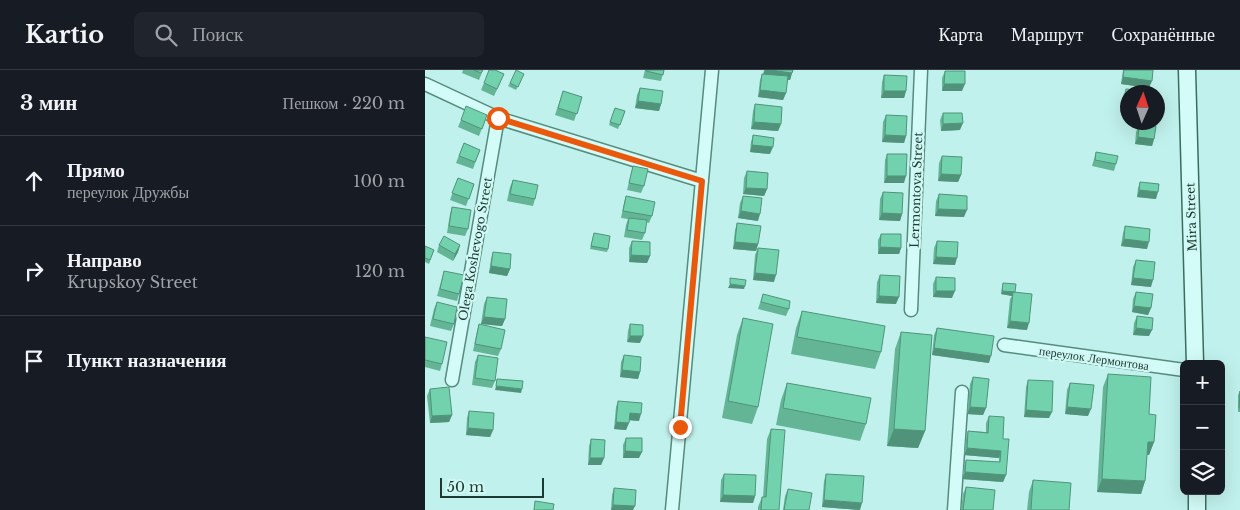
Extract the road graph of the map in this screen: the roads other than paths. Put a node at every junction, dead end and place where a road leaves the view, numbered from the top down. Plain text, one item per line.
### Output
1 (712, 70) edge
2 (921, 70) edge
3 (1187, 70) edge
4 (425, 84) edge
5 (498, 118) junction
6 (702, 181) junction
7 (911, 310) dead end
8 (1004, 345) dead end
9 (1195, 360) edge
10 (1180, 369) edge
11 (452, 380) dead end
12 (962, 392) dead end
13 (1197, 495) edge
14 (673, 510) edge
15 (954, 510) edge
16 (1197, 510) edge

1 - 6 street
2 - 7 street, Lermontova Street
3 - 9 main road, Mira Street
4 - 5 street
5 - 6 street
5 - 11 street, Olega Koshevogo Street
6 - 14 street
8 - 10 street, переулок Лермонтова
12 - 15 street
13 - 16 main road

